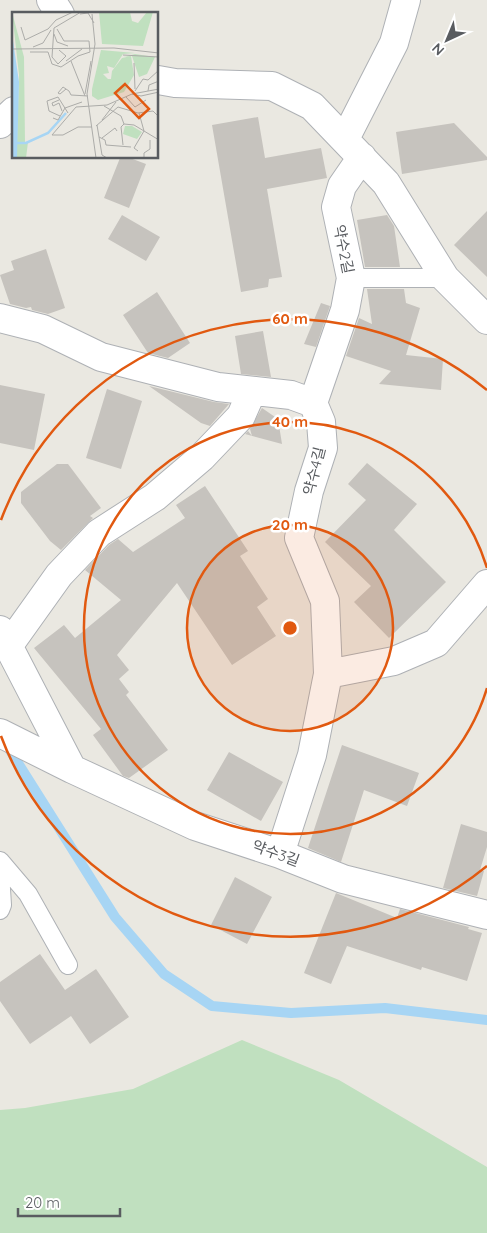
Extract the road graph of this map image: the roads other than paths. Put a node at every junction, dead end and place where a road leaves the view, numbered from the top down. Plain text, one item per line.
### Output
1 (52, 0) edge
2 (406, 0) edge
3 (59, 12) edge
4 (159, 80) edge
5 (12, 113) edge
6 (0, 124) edge
7 (353, 148) junction
8 (351, 278) junction
9 (444, 278) junction
10 (0, 318) edge
11 (487, 320) edge
12 (252, 391) junction
13 (313, 403) junction
14 (487, 584) edge
15 (4, 637) edge
16 (328, 674) junction
17 (0, 732) edge
18 (72, 769) junction
19 (280, 854) junction
20 (0, 861) edge
21 (0, 873) edge
22 (0, 910) edge
23 (487, 915) edge
24 (68, 965) dead end

1 - 3 street
2 - 7 street, 약수2길
4 - 7 street
5 - 6 street
7 - 8 street, 약수2길
7 - 9 street
8 - 9 lane
8 - 13 street, 약수2길
9 - 11 street
10 - 12 street
12 - 13 street
12 - 15 street
13 - 16 street, 약수4길
14 - 16 street
15 - 18 street
16 - 19 street, 약수4길
17 - 18 street, 약수3길
18 - 19 street, 약수3길
19 - 23 street, 약수3길
20 - 24 lane
21 - 22 lane

